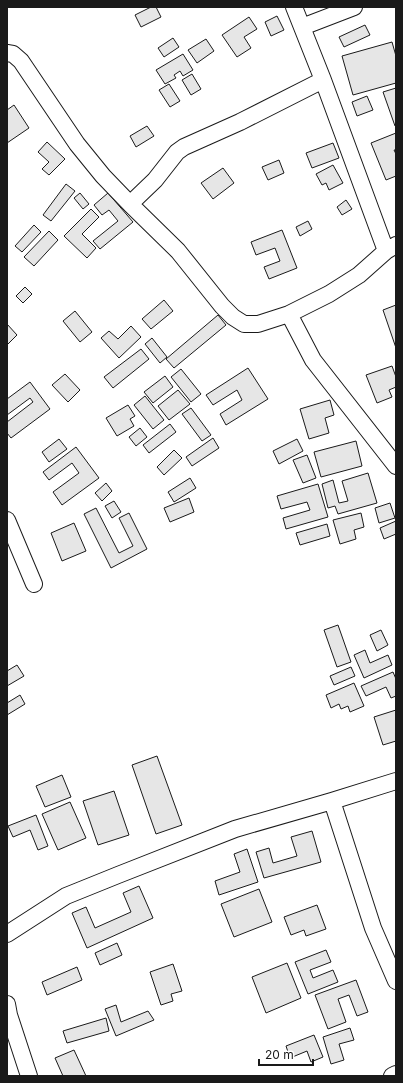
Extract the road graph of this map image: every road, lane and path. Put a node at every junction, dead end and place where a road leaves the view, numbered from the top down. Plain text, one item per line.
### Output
1 (294, 7) edge
2 (354, 7) edge
3 (302, 26) junction
4 (7, 53) edge
5 (324, 80) junction
6 (130, 204) junction
7 (391, 248) edge
8 (289, 314) junction
9 (395, 462) edge
10 (7, 520) edge
11 (34, 584) dead end
12 (396, 781) edge
13 (332, 801) junction
14 (7, 934) edge
15 (396, 981) edge
16 (8, 1011) edge
17 (396, 1074) edge
18 (29, 1076) edge
19 (392, 1076) edge

1 - 3 street
2 - 3 street
3 - 5 street
4 - 6 street
5 - 6 street
5 - 7 street
6 - 8 street
7 - 8 street
8 - 9 street
10 - 11 street
12 - 13 street
13 - 14 street
13 - 15 street
16 - 18 street
17 - 19 street

